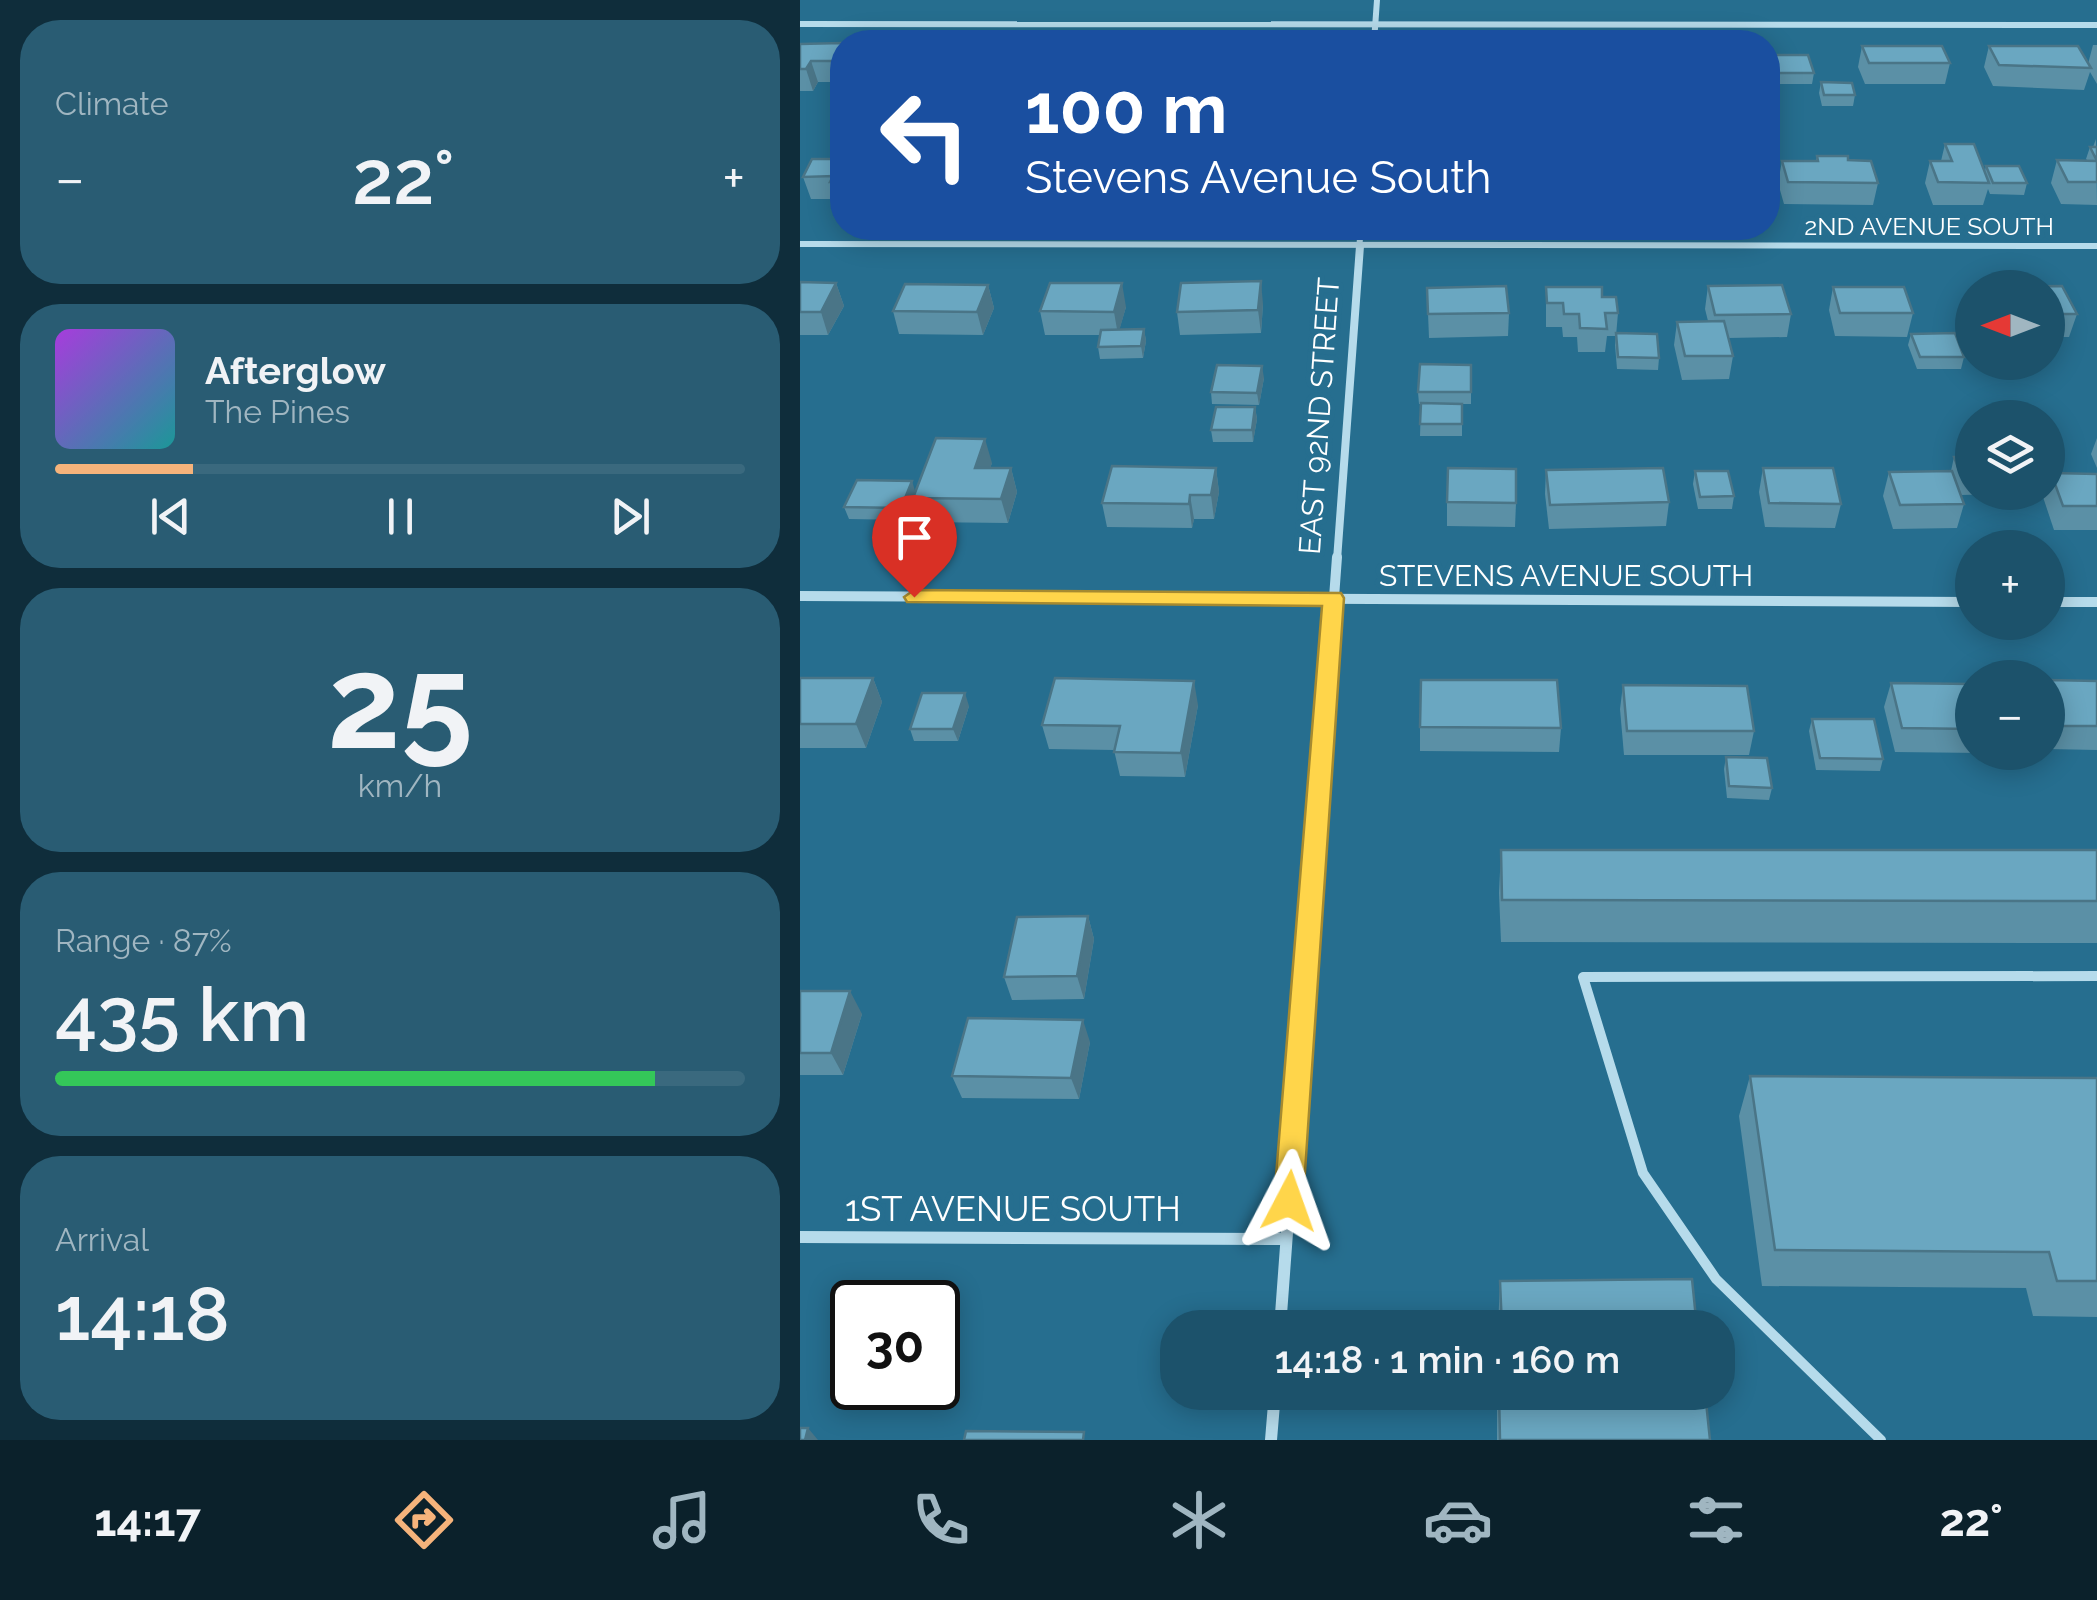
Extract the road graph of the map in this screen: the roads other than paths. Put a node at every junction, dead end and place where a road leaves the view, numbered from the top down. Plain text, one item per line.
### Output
1 (1377, 0) edge
2 (800, 24) edge
3 (1376, 24) junction
4 (2097, 26) edge
5 (1375, 30) edge
6 (1359, 240) edge
7 (800, 244) edge
8 (1359, 245) junction
9 (2097, 246) edge
10 (800, 596) edge
11 (1333, 598) junction
12 (1955, 602) edge
13 (2065, 602) edge
14 (2097, 602) edge
15 (2097, 976) edge
16 (800, 1238) edge
17 (1286, 1239) junction
18 (1281, 1310) edge
19 (1274, 1410) edge
20 (1271, 1440) edge
21 (1881, 1440) edge

1 - 3 street
2 - 3 street
3 - 4 street
3 - 5 street
6 - 8 street, EAST 92ND STREET
7 - 8 street, 2ND AVENUE SOUTH
8 - 9 street, 2ND AVENUE SOUTH
8 - 11 street, EAST 92ND STREET
10 - 11 street, STEVENS AVENUE SOUTH
11 - 12 street, STEVENS AVENUE SOUTH
11 - 17 street, EAST 92ND STREET
13 - 14 street
15 - 21 lane
16 - 17 street, 1ST AVENUE SOUTH
17 - 18 street, EAST 92ND STREET
19 - 20 street

